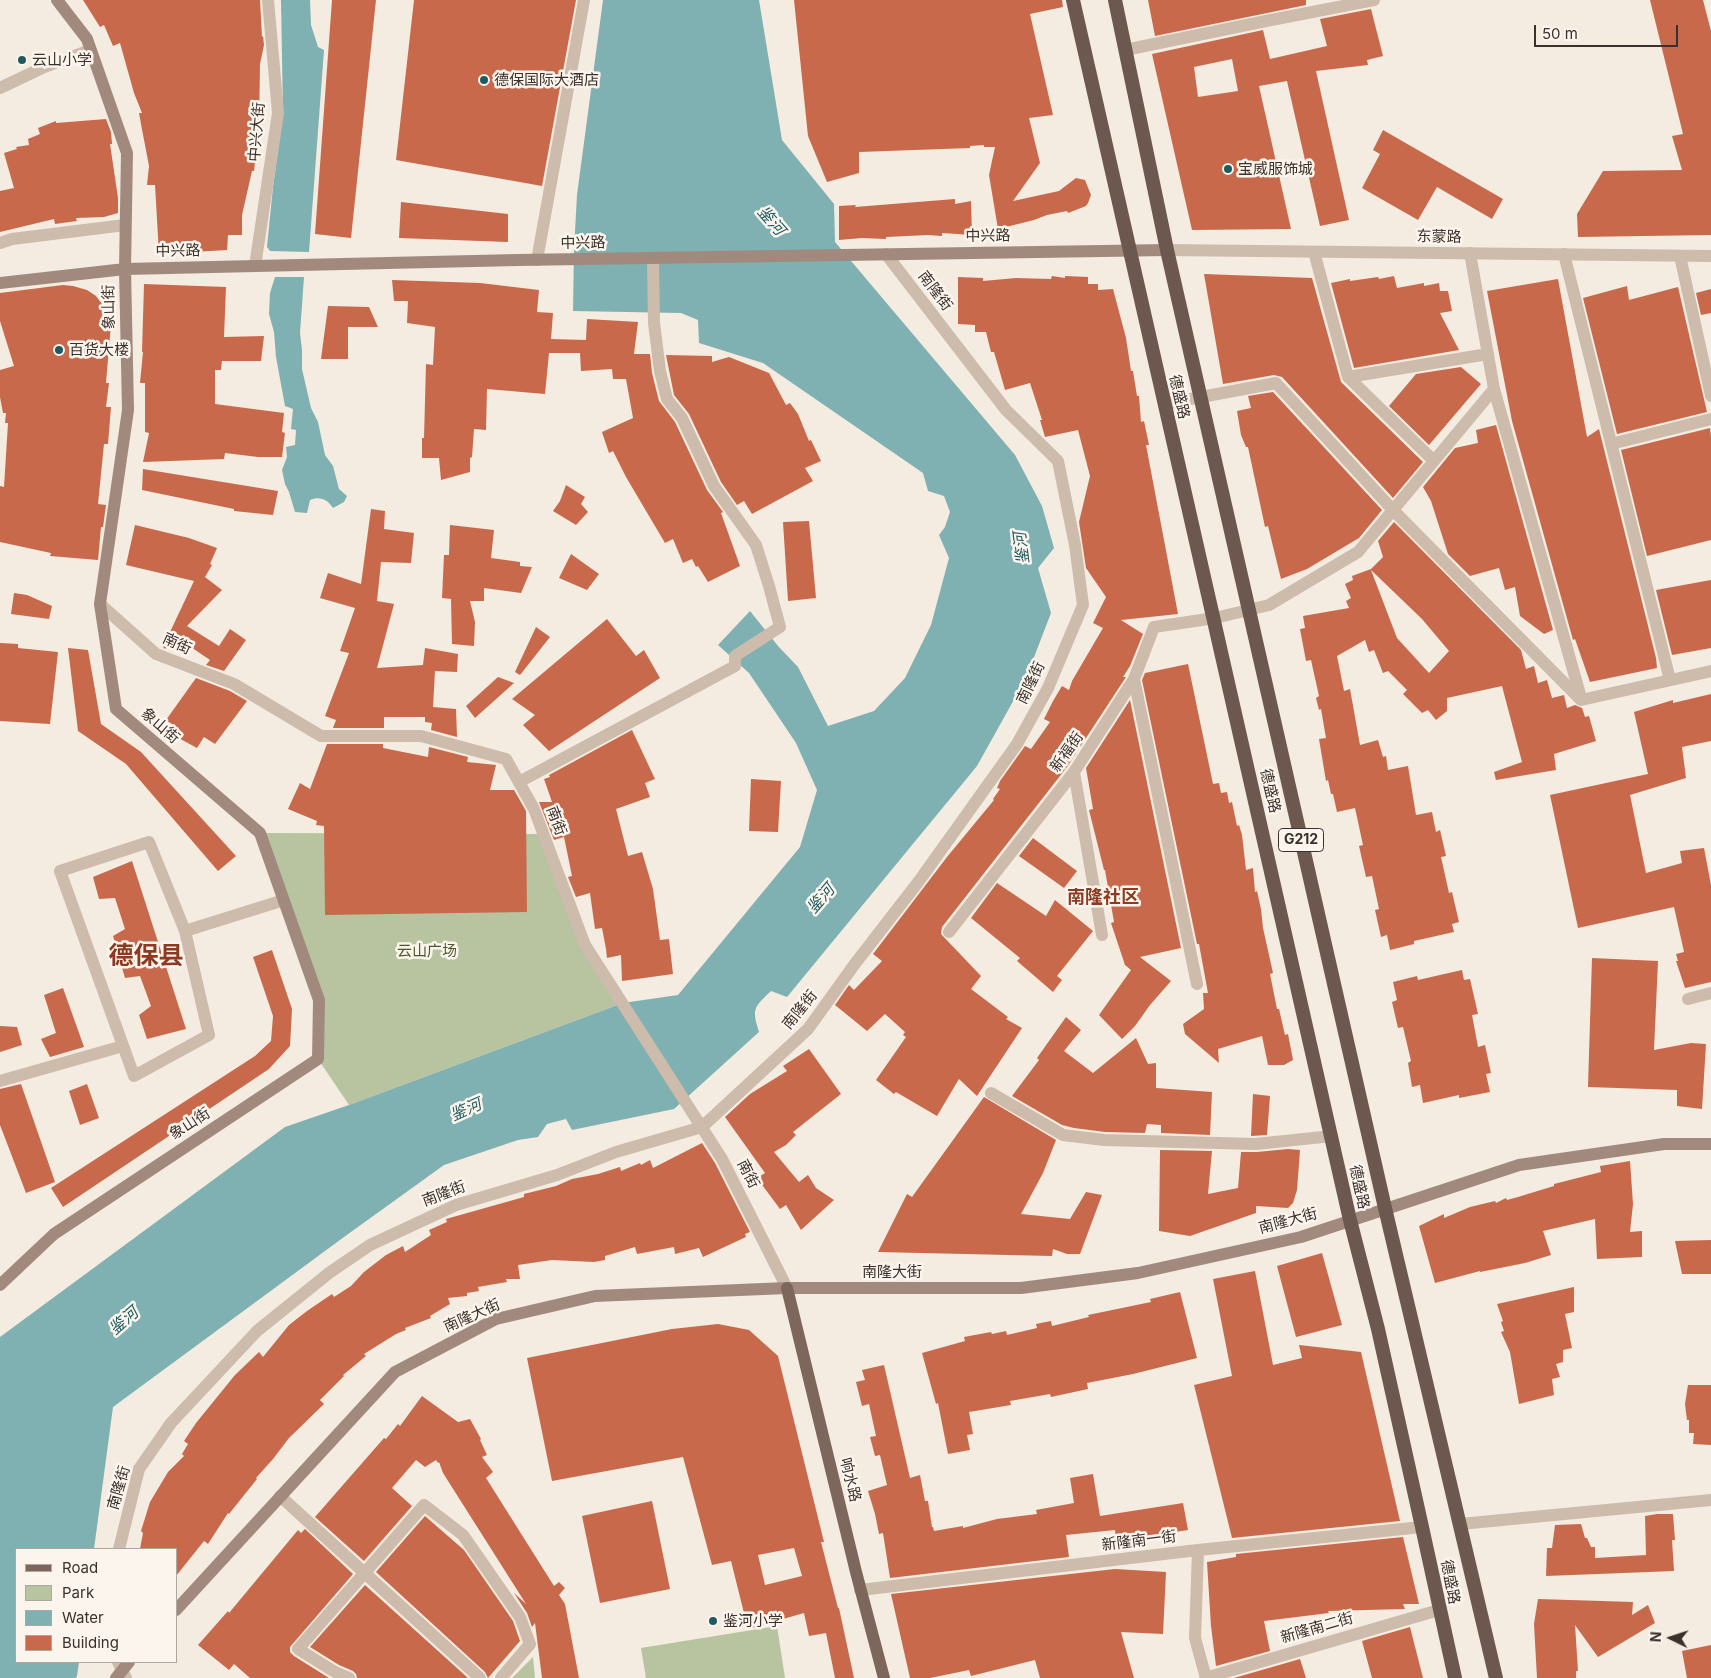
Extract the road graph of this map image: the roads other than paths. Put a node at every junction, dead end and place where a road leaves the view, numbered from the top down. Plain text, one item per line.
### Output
1 (57, 0) edge
2 (268, 0) edge
3 (584, 0) edge
4 (1073, 0) edge
5 (1114, 0) edge
6 (1374, 0) edge
7 (90, 50) junction
8 (1125, 50) junction
9 (0, 88) edge
10 (126, 226) junction
11 (0, 243) edge
12 (1130, 250) junction
13 (1167, 250) junction
14 (1314, 252) junction
15 (886, 254) junction
16 (1470, 254) junction
17 (1564, 254) junction
18 (1680, 256) junction
19 (1711, 256) edge
20 (653, 258) junction
21 (537, 260) junction
22 (255, 266) junction
23 (125, 269) junction
24 (0, 283) edge
25 (1488, 354) junction
26 (1348, 377) junction
27 (1494, 390) junction
28 (1711, 396) edge
29 (1201, 397) junction
30 (1164, 404) junction
31 (1711, 419) edge
32 (1611, 444) junction
33 (1434, 460) junction
34 (1393, 510) junction
35 (100, 604) junction
36 (1249, 610) junction
37 (1215, 618) junction
38 (1711, 671) edge
39 (1134, 679) junction
40 (1670, 680) junction
41 (1581, 700) junction
42 (1074, 772) junction
43 (519, 782) junction
44 (284, 900) junction
45 (185, 931) junction
46 (949, 932) dead end
47 (1102, 935) dead end
48 (1197, 984) dead end
49 (1711, 994) edge
50 (1688, 999) dead end
51 (123, 1046) junction
52 (0, 1081) edge
53 (991, 1094) dead end
54 (702, 1128) junction
55 (1332, 1136) junction
56 (1711, 1144) edge
57 (1385, 1210) junction
58 (1350, 1220) junction
59 (0, 1284) edge
60 (787, 1288) junction
61 (280, 1496) junction
62 (1711, 1500) edge
63 (1460, 1524) junction
64 (1422, 1526) junction
65 (119, 1548) edge
66 (1198, 1550) junction
67 (366, 1572) junction
68 (860, 1590) junction
69 (178, 1608) edge
70 (1439, 1610) junction
71 (121, 1669) edge
72 (106, 1678) edge
73 (349, 1678) edge
74 (480, 1678) edge
75 (502, 1678) edge
76 (884, 1678) edge
77 (1206, 1678) edge
78 (1454, 1678) edge
79 (1496, 1678) edge

1 - 7 main road, 象山街
2 - 22 street, 中兴大街
3 - 21 street
4 - 12 highway, 德盛路 / G212
5 - 8 highway, G212
6 - 8 street
7 - 9 street
7 - 10 main road, 象山街
8 - 13 highway, G212
10 - 11 street
10 - 23 main road, 象山街
12 - 13 main road, 中兴路
12 - 15 main road, 中兴路
12 - 30 highway, 德盛路 / G212
13 - 14 street, 东蒙路
13 - 29 highway, G212
14 - 16 street, 东蒙路
14 - 26 street
15 - 20 main road, 中兴路
15 - 54 street, 南隆街
16 - 17 street, 东蒙路
16 - 25 street
17 - 18 street, 东蒙路
17 - 32 street
18 - 19 street, 东蒙路
18 - 28 street
20 - 21 main road, 中兴路
20 - 43 street
21 - 22 main road, 中兴路
22 - 23 main road, 中兴路
23 - 24 main road, 中兴路
23 - 35 main road, 象山街
25 - 26 street
25 - 27 street
26 - 33 street
27 - 33 street
27 - 41 street
29 - 30 street
29 - 34 street
29 - 36 highway, G212
30 - 37 highway, 德盛路 / G212
31 - 32 street
32 - 40 street
33 - 34 street
34 - 36 street
34 - 41 street
35 - 43 street, 南街
35 - 44 main road, 象山街
36 - 37 street
36 - 57 highway, G212
37 - 39 street, 新福街
37 - 55 highway, 德盛路 / G212
38 - 40 street
39 - 42 street, 新福街
39 - 48 street
40 - 41 street
42 - 46 street, 新福街
42 - 47 street
43 - 54 street, 南街
44 - 45 street
44 - 59 main road, 象山街
45 - 51 street
45 - 51 street
49 - 50 street
51 - 52 street
53 - 55 street
54 - 60 street, 南街
54 - 65 street, 南隆街
55 - 58 highway, 德盛路 / G212
56 - 57 main road, 南隆大街
57 - 58 main road, 南隆大街
57 - 63 highway, G212
58 - 60 main road, 南隆大街
58 - 64 highway, 德盛路 / G212
60 - 61 main road, 南隆大街
60 - 68 main road, 响水路
61 - 67 street
61 - 69 main road, 南隆大街
62 - 63 street
63 - 79 highway, G212
64 - 66 street, 新隆南一街
64 - 70 highway, 德盛路 / G212
66 - 68 street, 新隆南一街
66 - 77 street
67 - 73 street
67 - 74 street
67 - 75 street
68 - 76 main road, 响水路
70 - 77 street, 新隆南二街
70 - 78 highway, 德盛路 / G212
71 - 72 main road

